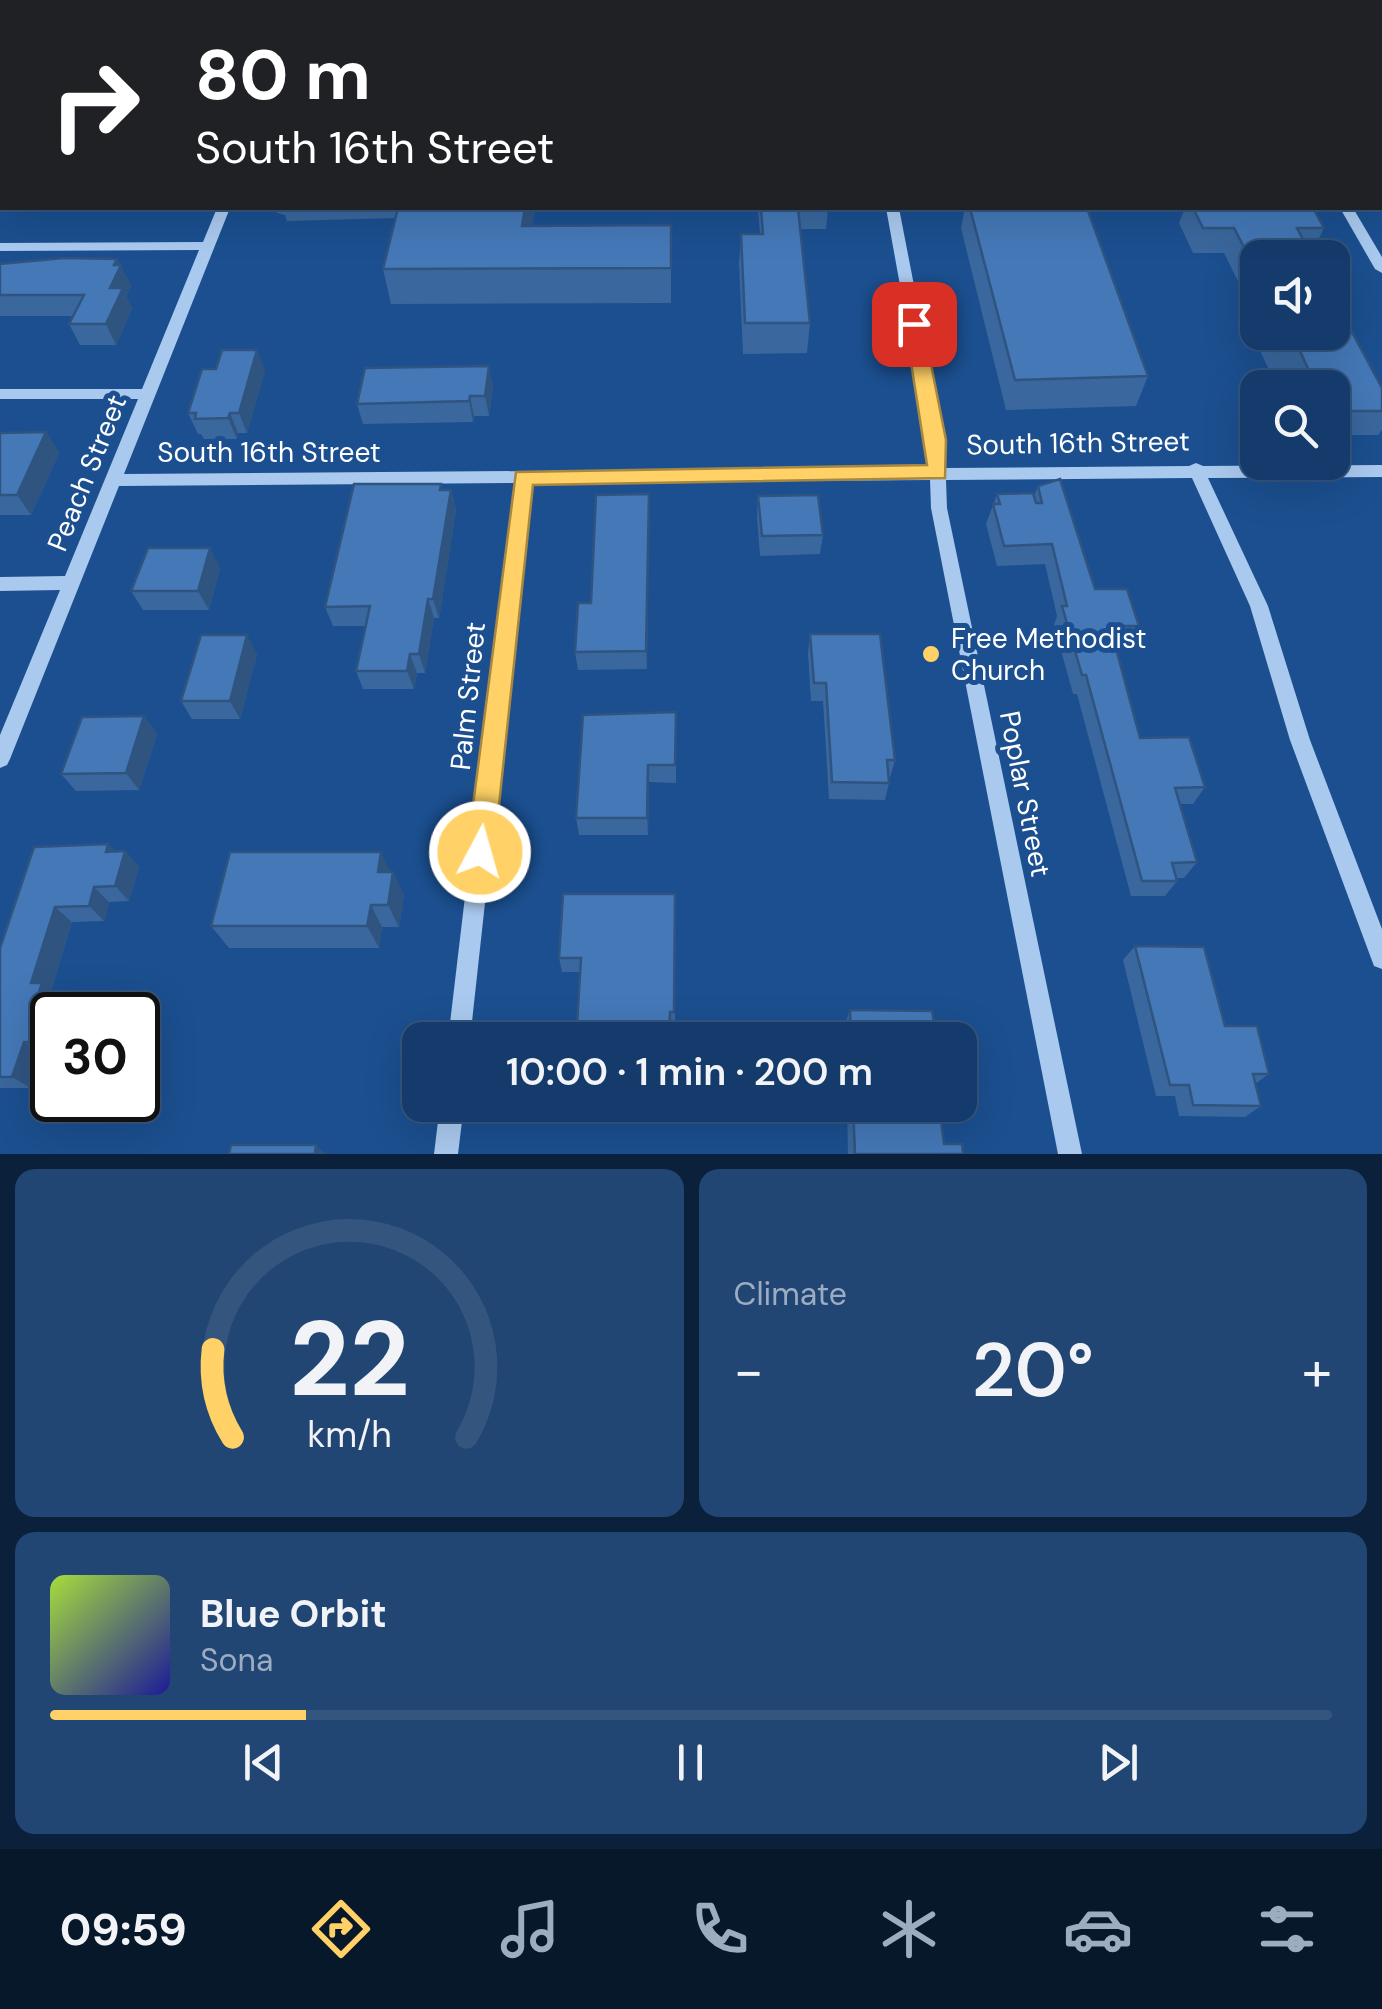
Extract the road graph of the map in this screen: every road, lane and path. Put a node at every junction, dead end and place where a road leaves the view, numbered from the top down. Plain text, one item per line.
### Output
1 (223, 210) edge
2 (892, 210) edge
3 (1347, 210) edge
4 (208, 246) junction
5 (0, 247) edge
6 (1382, 267) edge
7 (0, 394) edge
8 (148, 394) junction
9 (1196, 469) junction
10 (1382, 470) edge
11 (938, 472) junction
12 (523, 477) junction
13 (116, 480) junction
14 (72, 583) junction
15 (0, 584) edge
16 (0, 759) edge
17 (1382, 958) edge
18 (461, 1022) edge
19 (450, 1122) edge
20 (446, 1154) edge
21 (1070, 1154) edge

1 - 4 street, Peach Street
2 - 11 street, Poplar Street
3 - 6 street
4 - 5 street
4 - 8 street, Peach Street
7 - 8 street
8 - 13 street, Peach Street
9 - 10 street, South 16th Street
9 - 11 street, South 16th Street
9 - 17 street
11 - 12 street, South 16th Street
11 - 21 street, Poplar Street
12 - 13 street, South 16th Street
12 - 18 street, Palm Street
13 - 14 street, Peach Street
14 - 15 street
14 - 16 street, Peach Street
19 - 20 street

